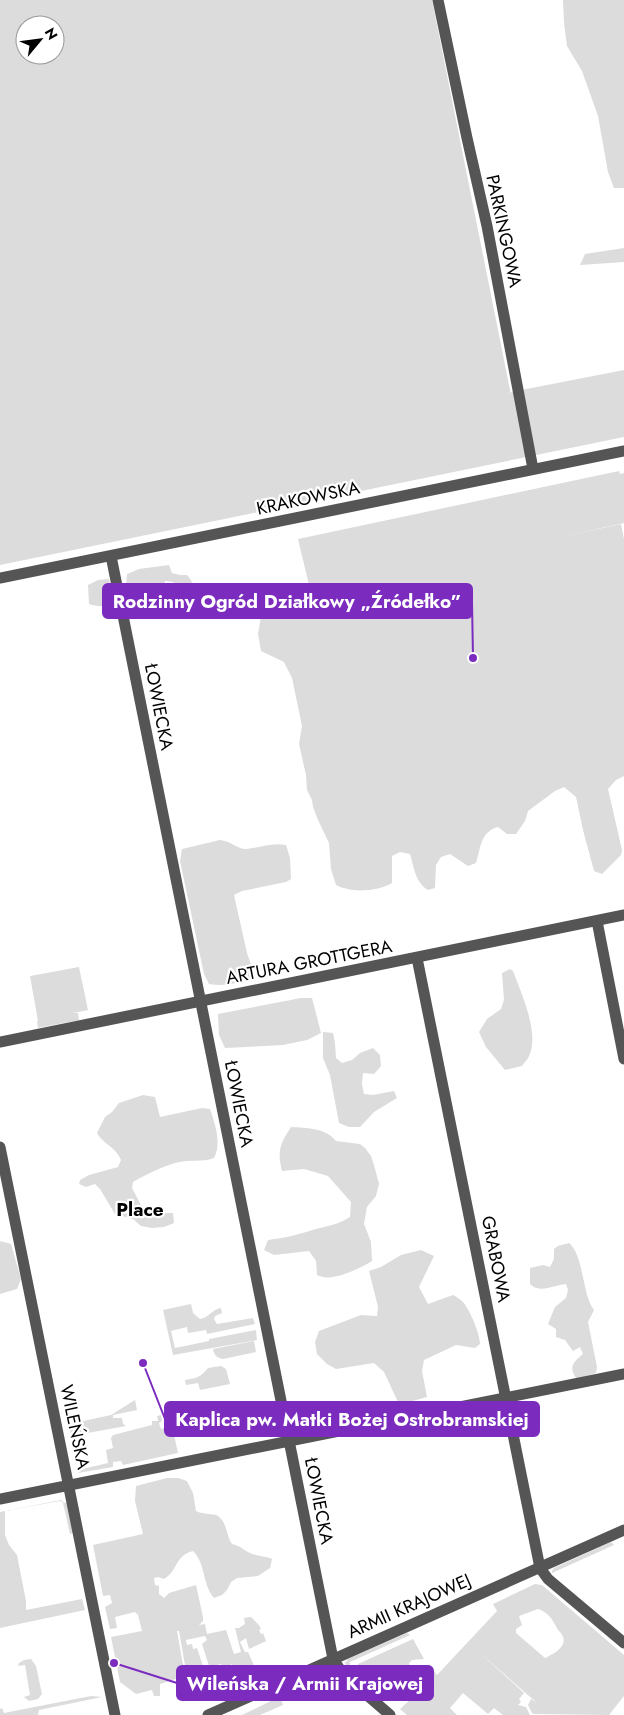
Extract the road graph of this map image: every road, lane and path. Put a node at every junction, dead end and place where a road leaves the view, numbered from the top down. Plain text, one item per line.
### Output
1 (438, 0) edge
2 (624, 454) edge
3 (533, 470) junction
4 (111, 556) junction
5 (0, 578) edge
6 (624, 915) edge
7 (597, 921) junction
8 (417, 958) junction
9 (200, 1001) junction
10 (0, 1042) edge
11 (624, 1058) edge
12 (0, 1147) edge
13 (624, 1374) edge
14 (505, 1398) junction
15 (289, 1441) junction
16 (68, 1485) junction
17 (0, 1500) edge
18 (624, 1530) edge
19 (540, 1568) junction
20 (624, 1643) edge
21 (333, 1659) junction
22 (115, 1715) edge
23 (208, 1715) edge
24 (390, 1715) edge

1 - 3 street, PARKINGOWA
2 - 3 street, KRAKOWSKA
3 - 4 street, KRAKOWSKA
4 - 5 street, KRAKOWSKA
4 - 9 street, ŁOWIECKA
6 - 7 street, ARTURA GROTTGERA
7 - 8 street, ARTURA GROTTGERA
7 - 11 street
8 - 9 street, ARTURA GROTTGERA
8 - 14 street, GRABOWA
9 - 10 street, ARTURA GROTTGERA
9 - 15 street, ŁOWIECKA
12 - 16 street, WILEŃSKA
13 - 14 street
14 - 15 street
14 - 19 street, GRABOWA
15 - 16 street
15 - 21 street, ŁOWIECKA
16 - 17 street
16 - 22 street, WILEŃSKA
18 - 19 street, ARMII KRAJOWEJ
19 - 20 street
19 - 21 street, ARMII KRAJOWEJ
21 - 23 street, ARMII KRAJOWEJ
21 - 24 street

